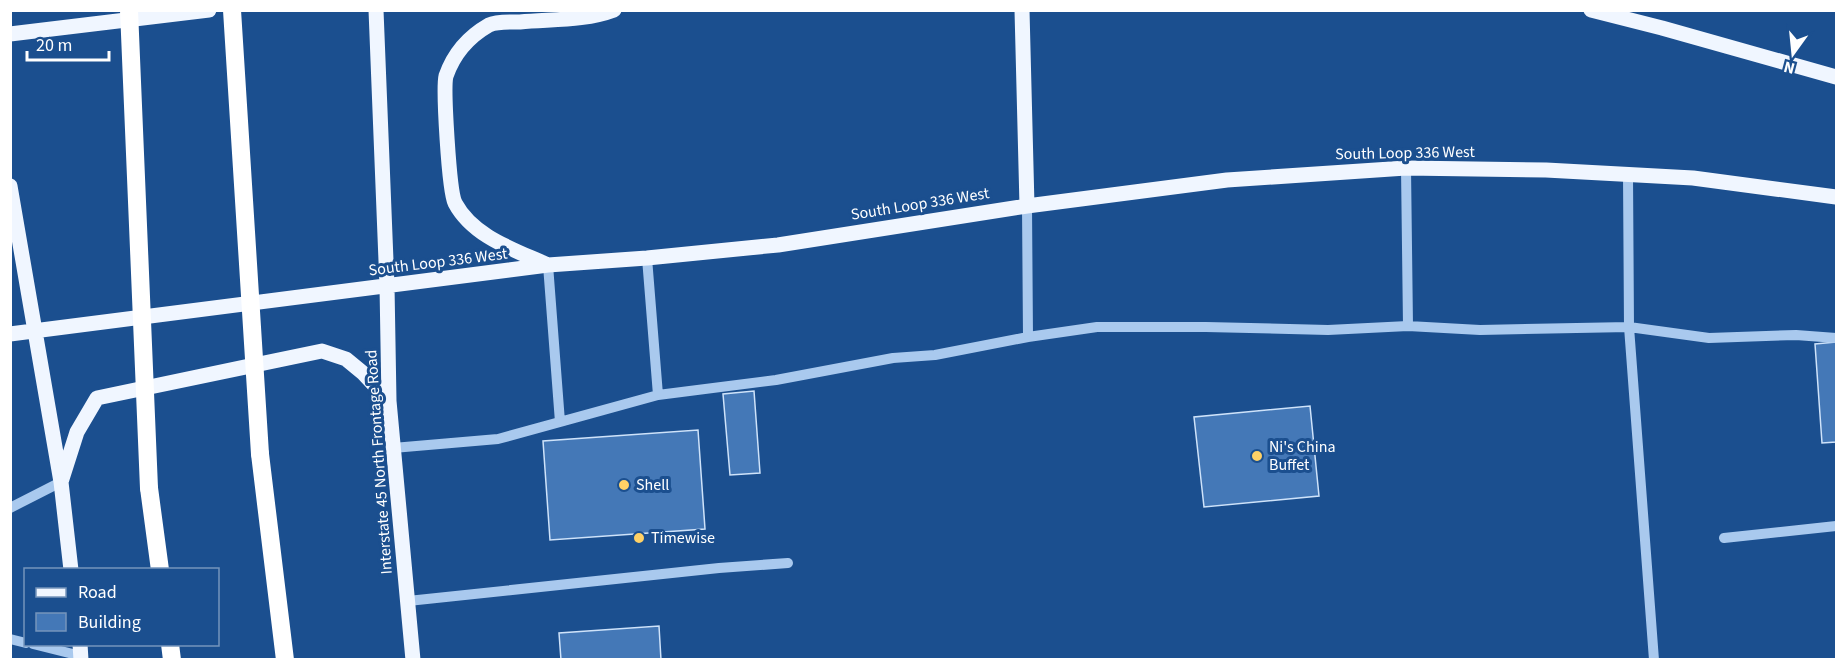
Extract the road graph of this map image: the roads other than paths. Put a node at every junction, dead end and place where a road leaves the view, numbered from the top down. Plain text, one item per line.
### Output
1 (129, 10) edge
2 (209, 10) edge
3 (232, 10) edge
4 (376, 10) edge
5 (614, 10) edge
6 (1022, 10) edge
7 (1594, 11) edge
8 (10, 34) edge
9 (1836, 77) edge
10 (1406, 168) junction
11 (1628, 175) junction
12 (10, 186) edge
13 (1836, 197) edge
14 (1027, 206) junction
15 (646, 258) junction
16 (548, 265) junction
17 (387, 286) junction
18 (1408, 326) junction
19 (1629, 327) junction
20 (35, 329) junction
21 (10, 334) edge
22 (1028, 336) junction
23 (1836, 338) edge
24 (658, 395) junction
25 (389, 401) junction
26 (560, 422) junction
27 (393, 448) junction
28 (61, 482) junction
29 (10, 508) edge
30 (1836, 526) edge
31 (1724, 538) dead end
32 (788, 563) dead end
33 (71, 568) edge
34 (160, 568) edge
35 (408, 602) junction
36 (39, 646) edge
37 (81, 653) edge
38 (285, 660) edge
39 (413, 660) edge
40 (1654, 660) edge

1 - 34 highway, bridge
2 - 8 main road
3 - 38 highway, bridge
4 - 17 main road, Interstate 45 North Frontage Road
5 - 16 main road
6 - 14 main road
7 - 9 main road
10 - 11 main road, South Loop 336 West
10 - 14 main road, South Loop 336 West
10 - 18 lane
11 - 13 main road, South Loop 336 West
11 - 19 lane
12 - 20 main road
14 - 15 main road, South Loop 336 West
14 - 22 lane
15 - 16 main road, South Loop 336 West
15 - 24 lane
16 - 17 main road, South Loop 336 West
16 - 26 lane
17 - 20 main road, South Loop 336 West
17 - 25 main road, Interstate 45 North Frontage Road
18 - 19 lane
18 - 22 lane
19 - 23 lane
19 - 40 lane
20 - 21 main road, South Loop 336 West
20 - 28 main road
22 - 24 lane
24 - 26 lane
25 - 27 main road, Interstate 45 North Frontage Road
25 - 28 main road
26 - 27 lane
27 - 35 main road, Interstate 45 North Frontage Road
28 - 29 lane
28 - 33 main road
30 - 31 lane
32 - 35 lane
35 - 39 main road, Interstate 45 North Frontage Road
36 - 37 lane

